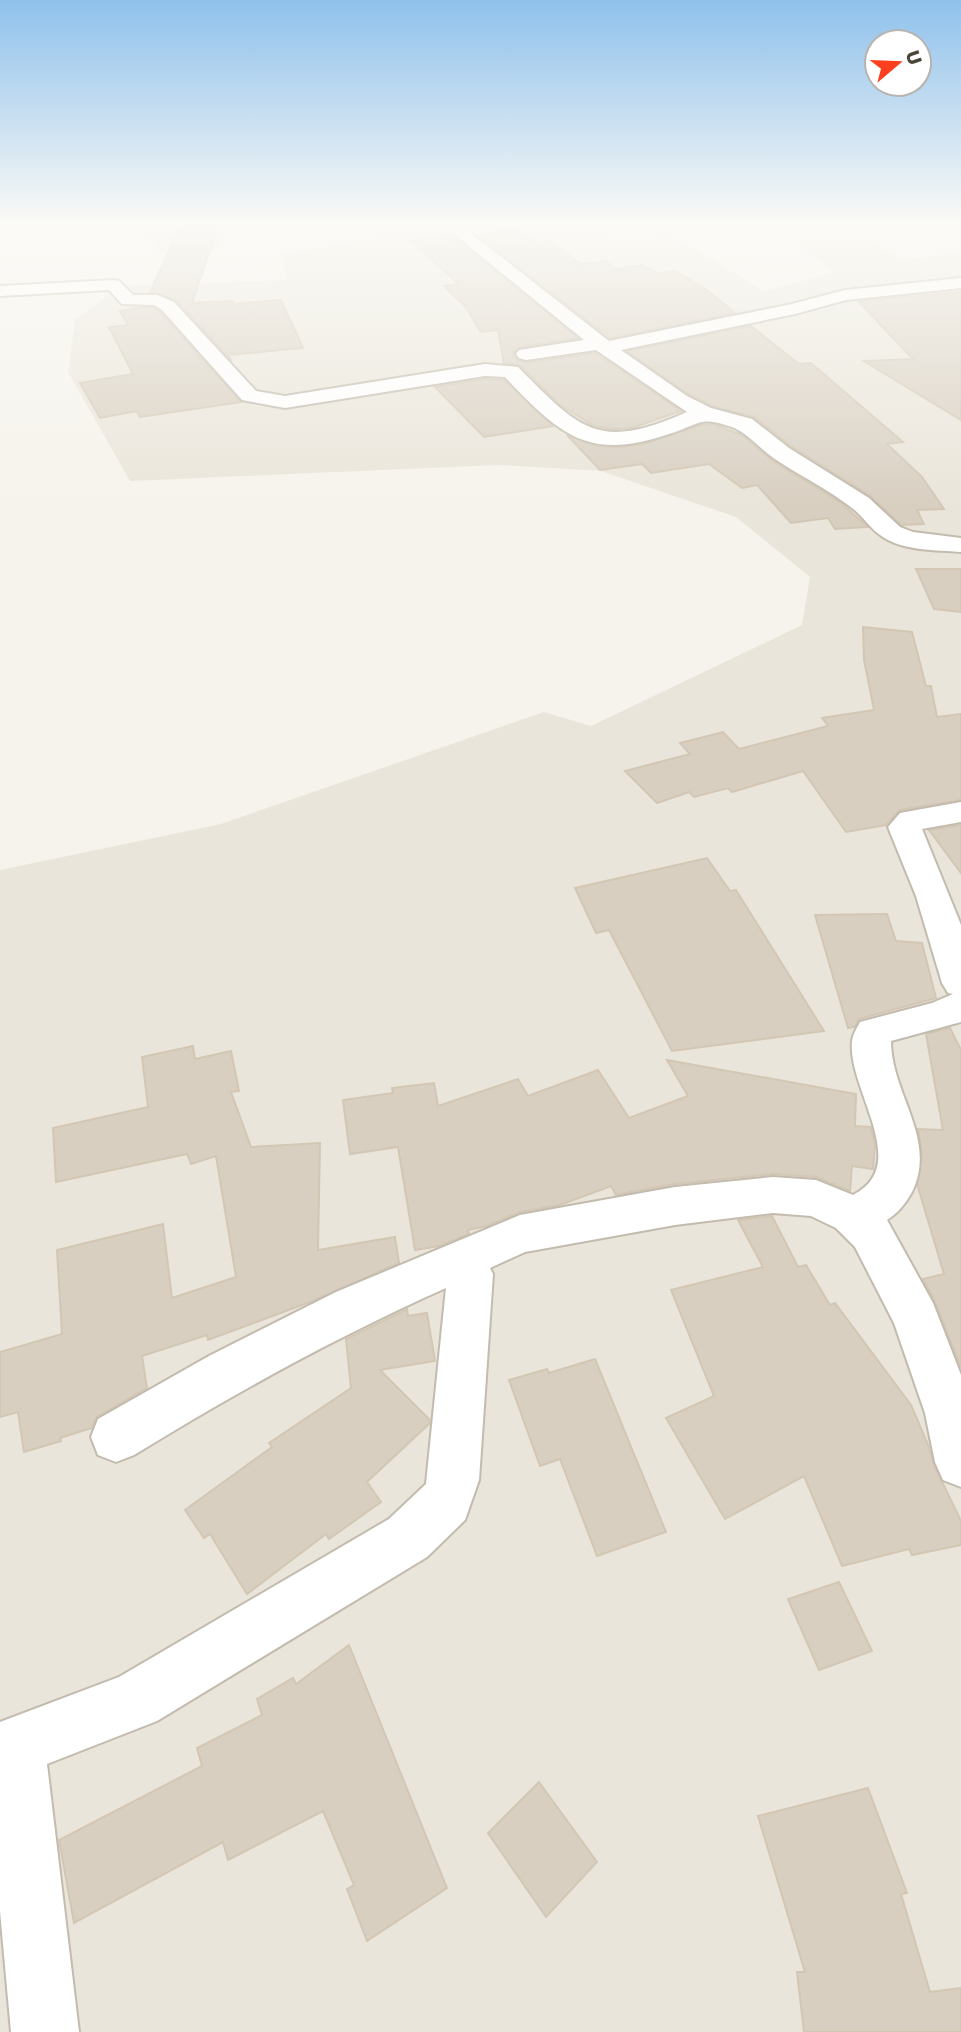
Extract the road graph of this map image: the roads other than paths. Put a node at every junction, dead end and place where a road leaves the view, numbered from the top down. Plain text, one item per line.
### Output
1 (177, 316) edge
2 (564, 316) edge
3 (759, 316) edge
4 (602, 346) junction
5 (526, 354) dead end
6 (704, 412) junction
7 (961, 545) edge
8 (961, 812) edge
9 (961, 982) edge
10 (961, 1006) edge
11 (852, 1215) junction
12 (464, 1258) junction
13 (116, 1437) dead end
14 (961, 1462) edge
15 (8, 1750) edge
16 (45, 2032) edge

1 - 6 street
2 - 4 street
3 - 4 street
4 - 5 street
4 - 6 street
6 - 7 street
8 - 9 street
10 - 11 street
11 - 12 street
11 - 14 street
12 - 13 street
12 - 15 street
15 - 16 street

